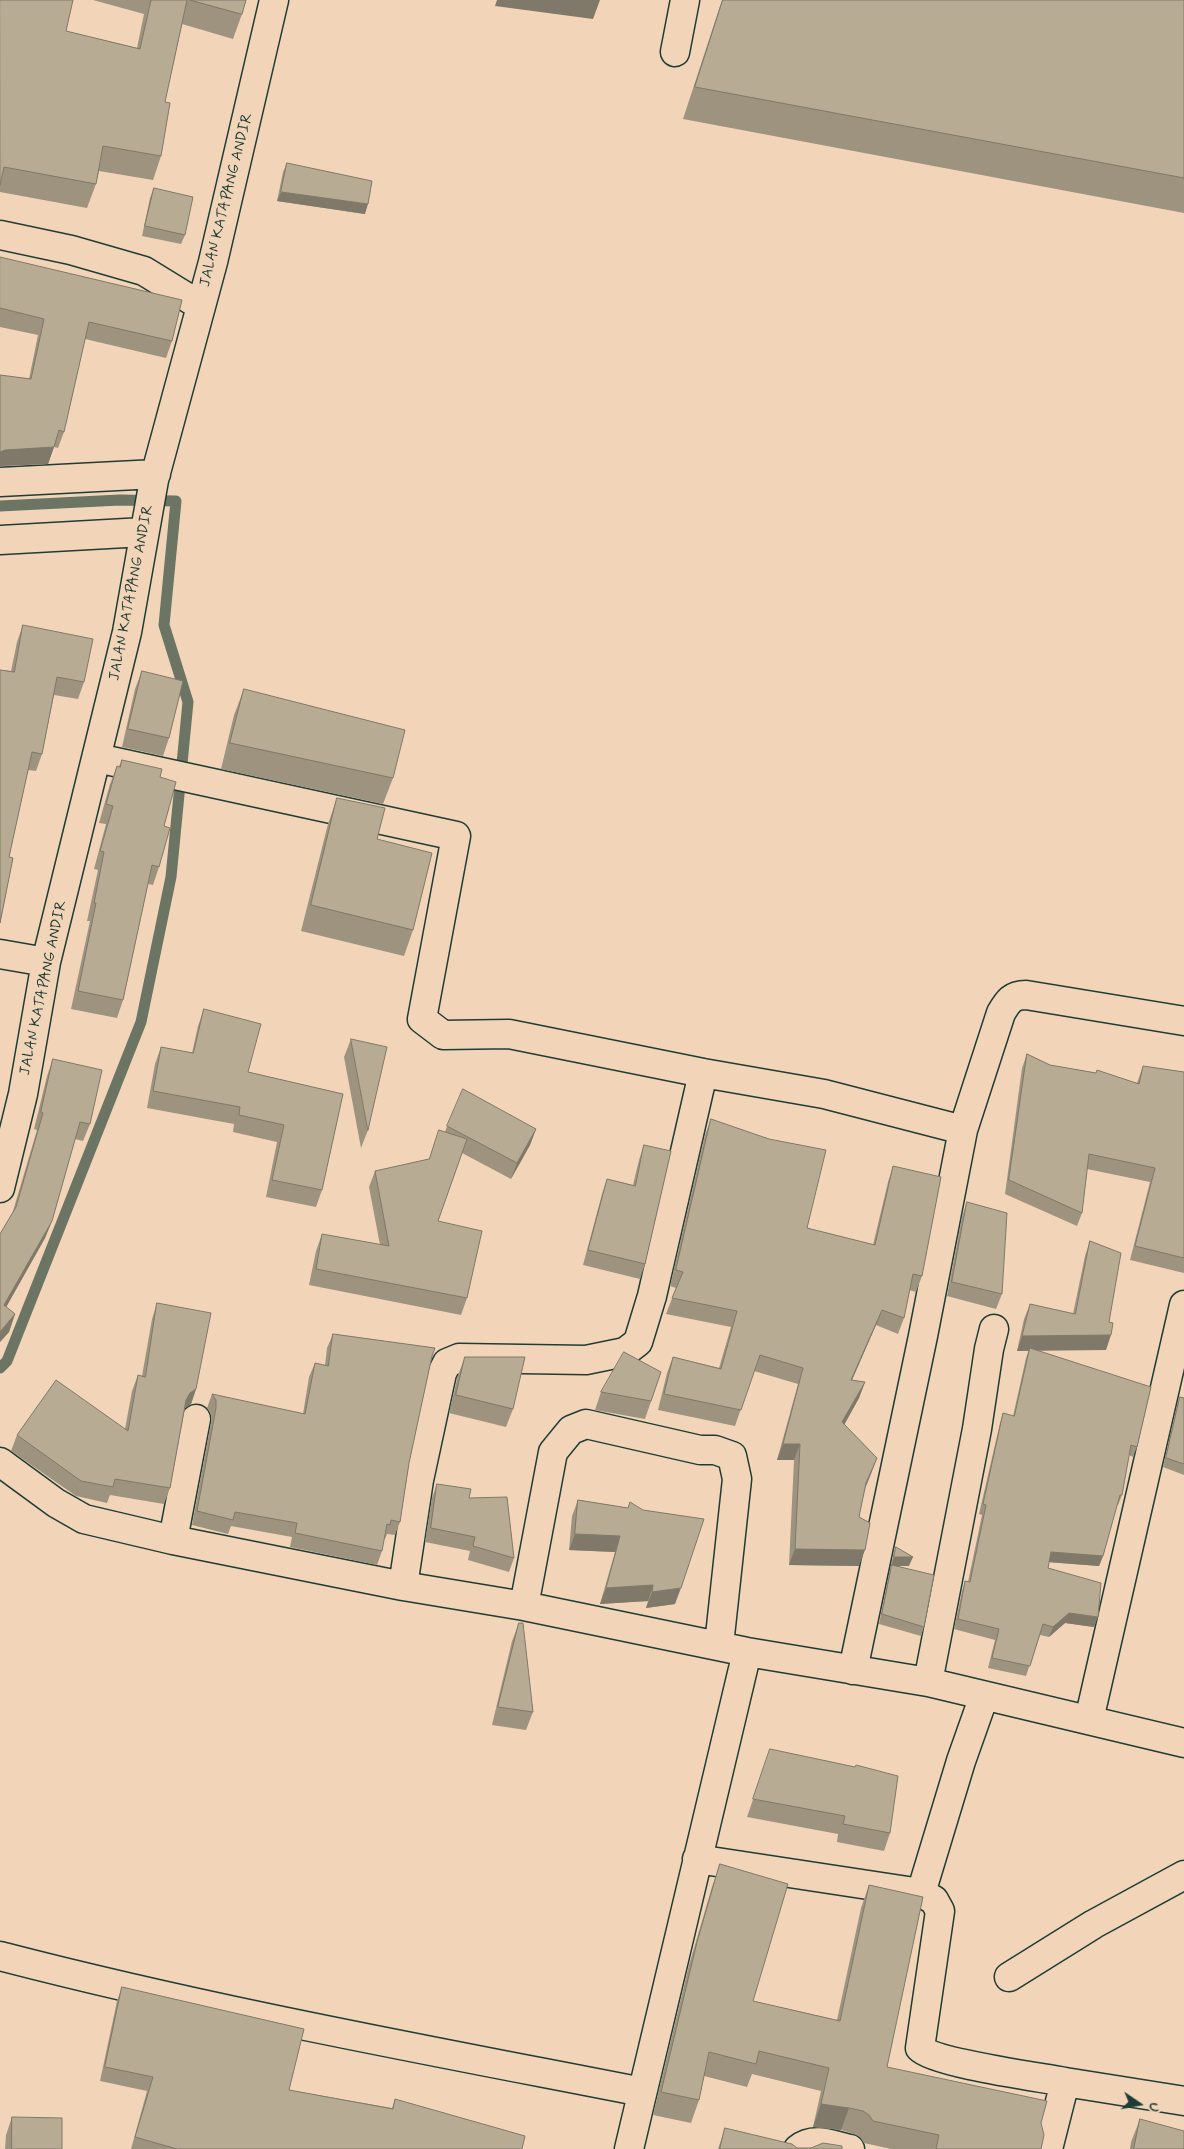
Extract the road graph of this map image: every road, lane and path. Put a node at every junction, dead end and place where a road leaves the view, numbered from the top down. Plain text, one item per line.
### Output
1 (274, 0) edge
2 (686, 0) edge
3 (675, 52) dead end
4 (0, 235) edge
5 (201, 306) junction
6 (155, 477) junction
7 (0, 482) edge
8 (146, 523) junction
9 (0, 540) edge
10 (97, 758) junction
11 (0, 954) edge
12 (46, 962) junction
13 (1184, 1021) edge
14 (703, 1073) junction
15 (962, 1130) junction
16 (0, 1188) edge
17 (1184, 1305) edge
18 (994, 1329) dead end
19 (196, 1419) dead end
20 (1, 1464) edge
21 (173, 1540) junction
22 (403, 1586) junction
23 (524, 1606) junction
24 (719, 1645) junction
25 (747, 1652) junction
26 (853, 1670) junction
27 (928, 1682) junction
28 (984, 1696) junction
29 (1089, 1720) junction
30 (1184, 1743) edge
31 (697, 1860) junction
32 (1184, 1875) edge
33 (921, 1893) junction
34 (0, 1956) edge
35 (1009, 1977) dead end
36 (1065, 2082) junction
37 (642, 2092) junction
38 (1184, 2101) edge
39 (628, 2149) edge
40 (798, 2149) edge
41 (850, 2149) edge
42 (1048, 2149) edge

1 - 5 street, JALAN KATAPANG ANDIR
2 - 3 street
4 - 5 street
5 - 6 street, JALAN KATAPANG ANDIR
6 - 7 street
6 - 8 street, JALAN KATAPANG ANDIR
8 - 9 street
8 - 10 street, JALAN KATAPANG ANDIR
10 - 12 street, JALAN KATAPANG ANDIR
10 - 14 street
11 - 12 street
12 - 16 street, JALAN KATAPANG ANDIR
13 - 15 street
14 - 15 street
14 - 22 street
15 - 26 street
17 - 29 street
18 - 27 street
19 - 21 street
20 - 21 street
21 - 22 street
22 - 23 street
23 - 24 street
23 - 24 street
24 - 25 street
25 - 26 street
25 - 31 street
26 - 27 street
27 - 28 street
28 - 29 street
28 - 33 street
29 - 30 street
31 - 33 street
31 - 37 street
32 - 35 street
33 - 36 street
34 - 37 street
36 - 38 street
36 - 42 street
37 - 39 street
40 - 41 street

